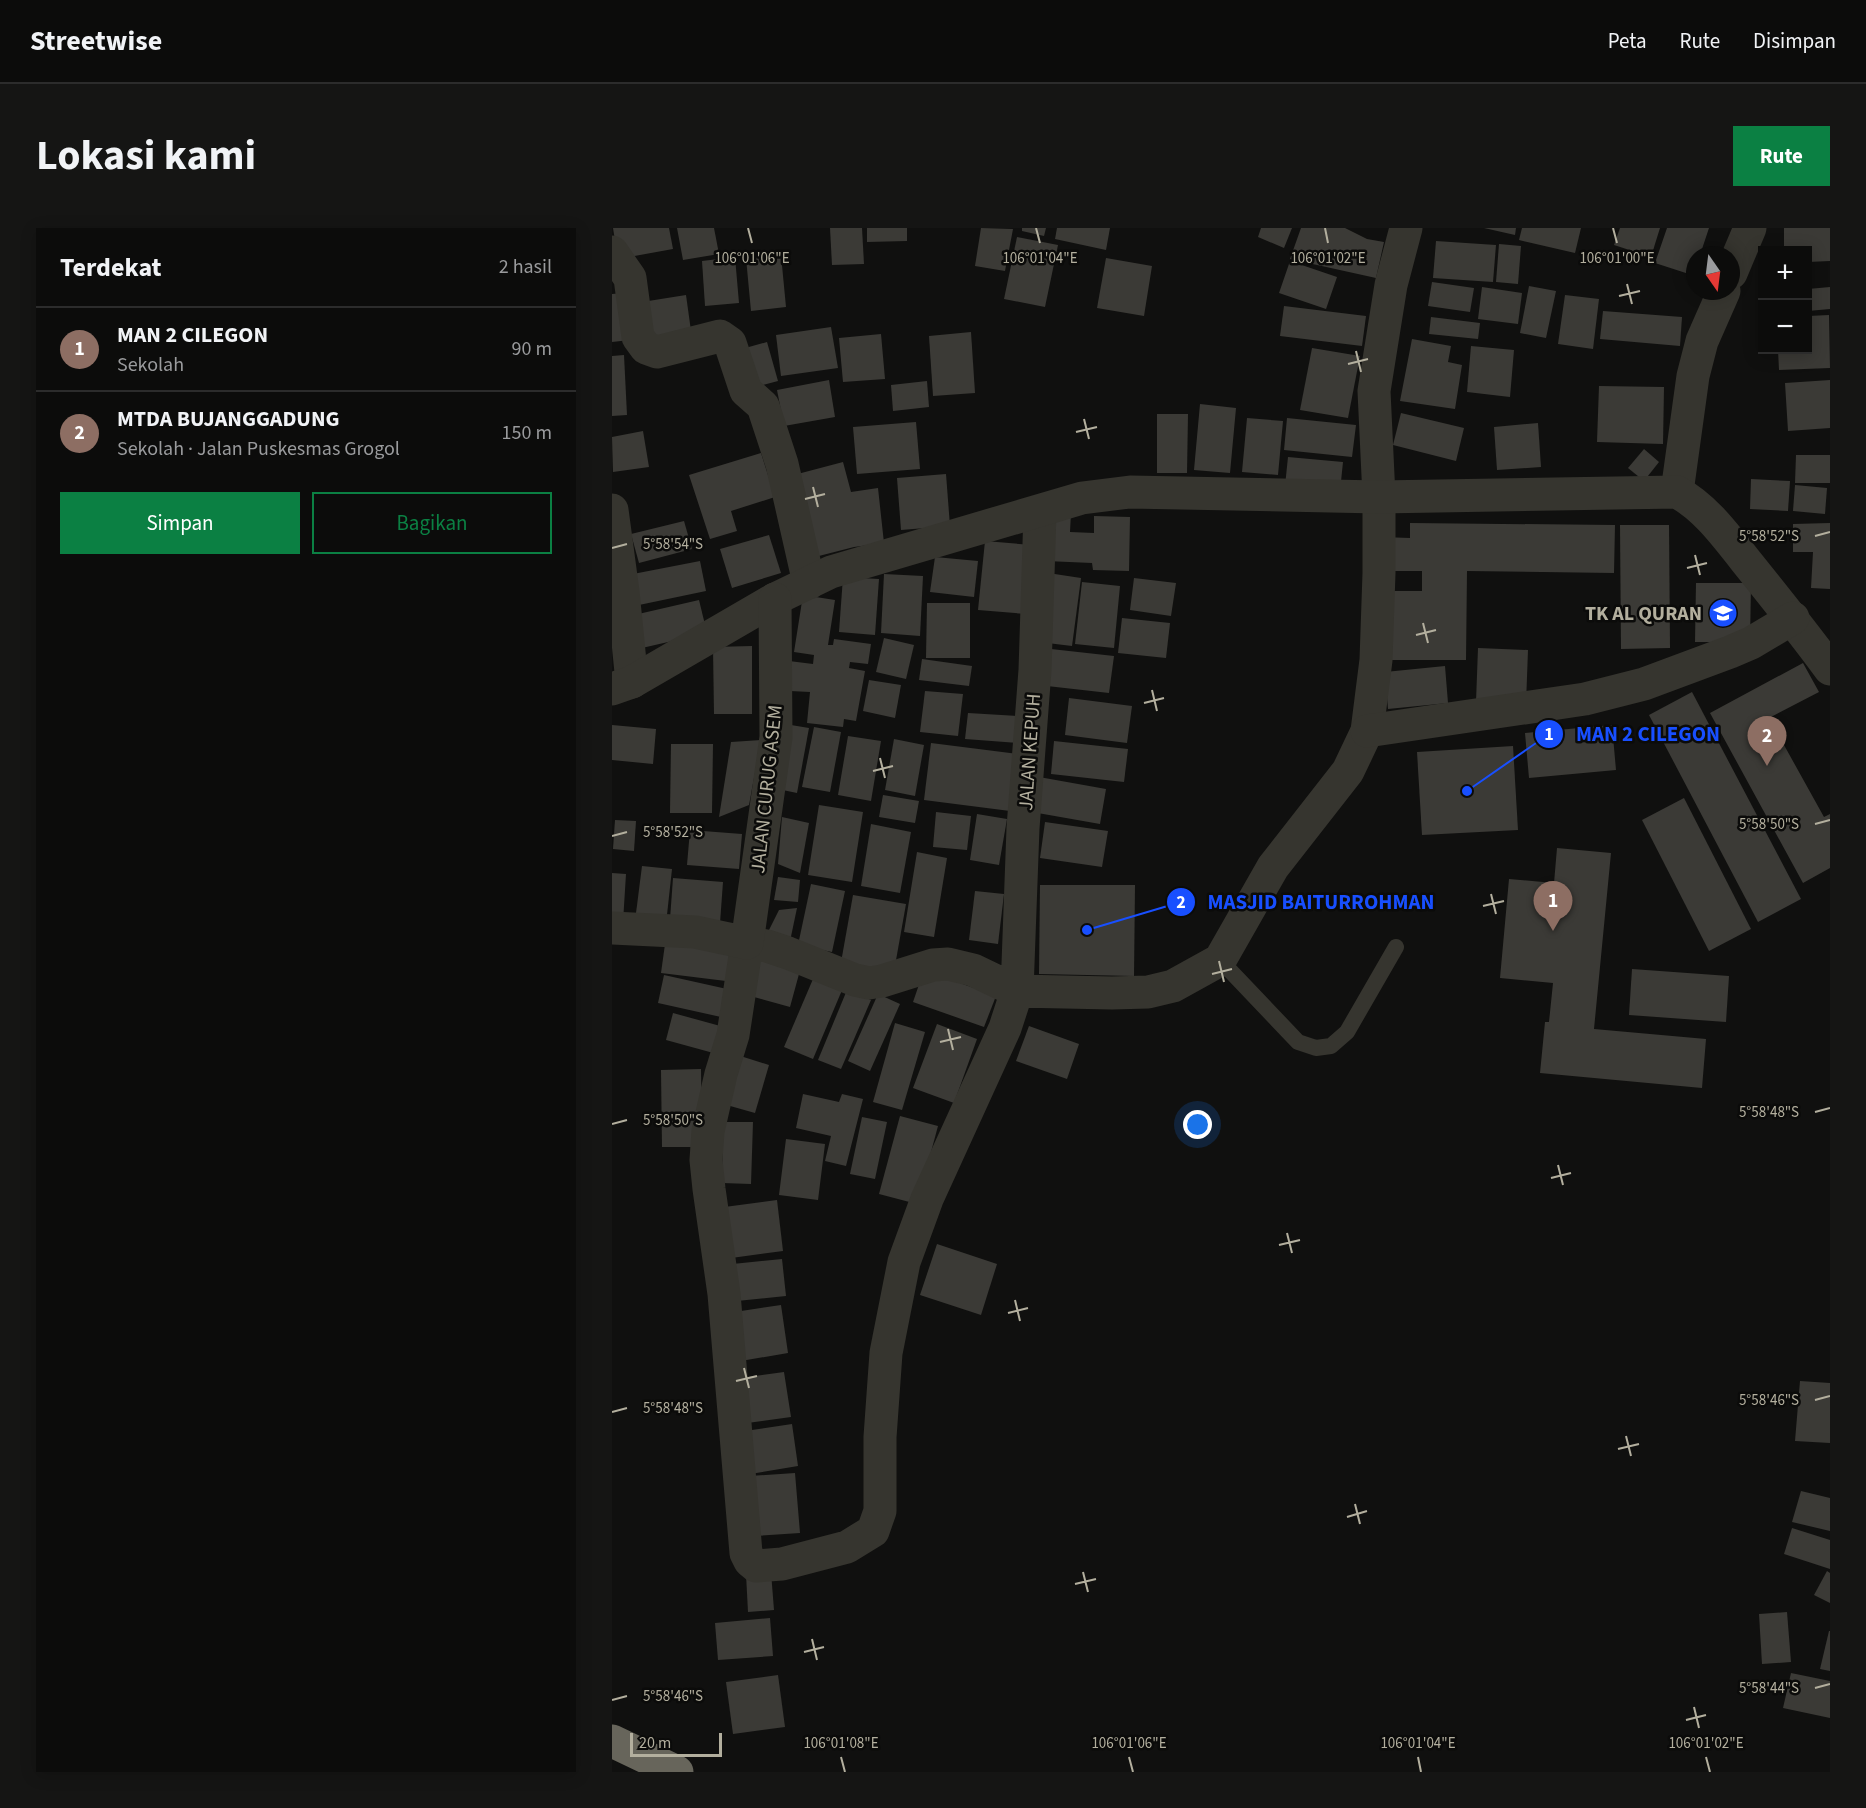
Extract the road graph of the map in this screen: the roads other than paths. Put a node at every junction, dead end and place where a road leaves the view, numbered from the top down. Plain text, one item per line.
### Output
1 (1406, 228) edge
2 (1750, 228) edge
3 (612, 252) edge
4 (1740, 252) edge
5 (1720, 300) edge
6 (1677, 492) junction
7 (1379, 497) junction
8 (612, 510) edge
9 (1040, 512) junction
10 (809, 583) junction
11 (775, 599) junction
12 (1793, 618) junction
13 (1830, 669) edge
14 (622, 685) edge
15 (1367, 731) junction
16 (612, 928) edge
17 (747, 943) junction
18 (1396, 947) dead end
19 (1220, 960) junction
20 (1017, 991) junction
21 (612, 1741) edge
22 (677, 1772) edge

1 - 7 street
2 - 4 street
3 - 10 street
5 - 6 street
6 - 7 street
6 - 12 street
7 - 9 street
7 - 15 street
8 - 14 street
9 - 10 street
9 - 20 street, JALAN KEPUH
10 - 11 street
11 - 14 street
11 - 17 street, JALAN CURUG ASEM
12 - 13 street
12 - 15 street
15 - 19 street
16 - 17 street
17 - 20 street
17 - 20 street, JALAN KEPUH
18 - 19 lane
19 - 20 street
21 - 22 highway

